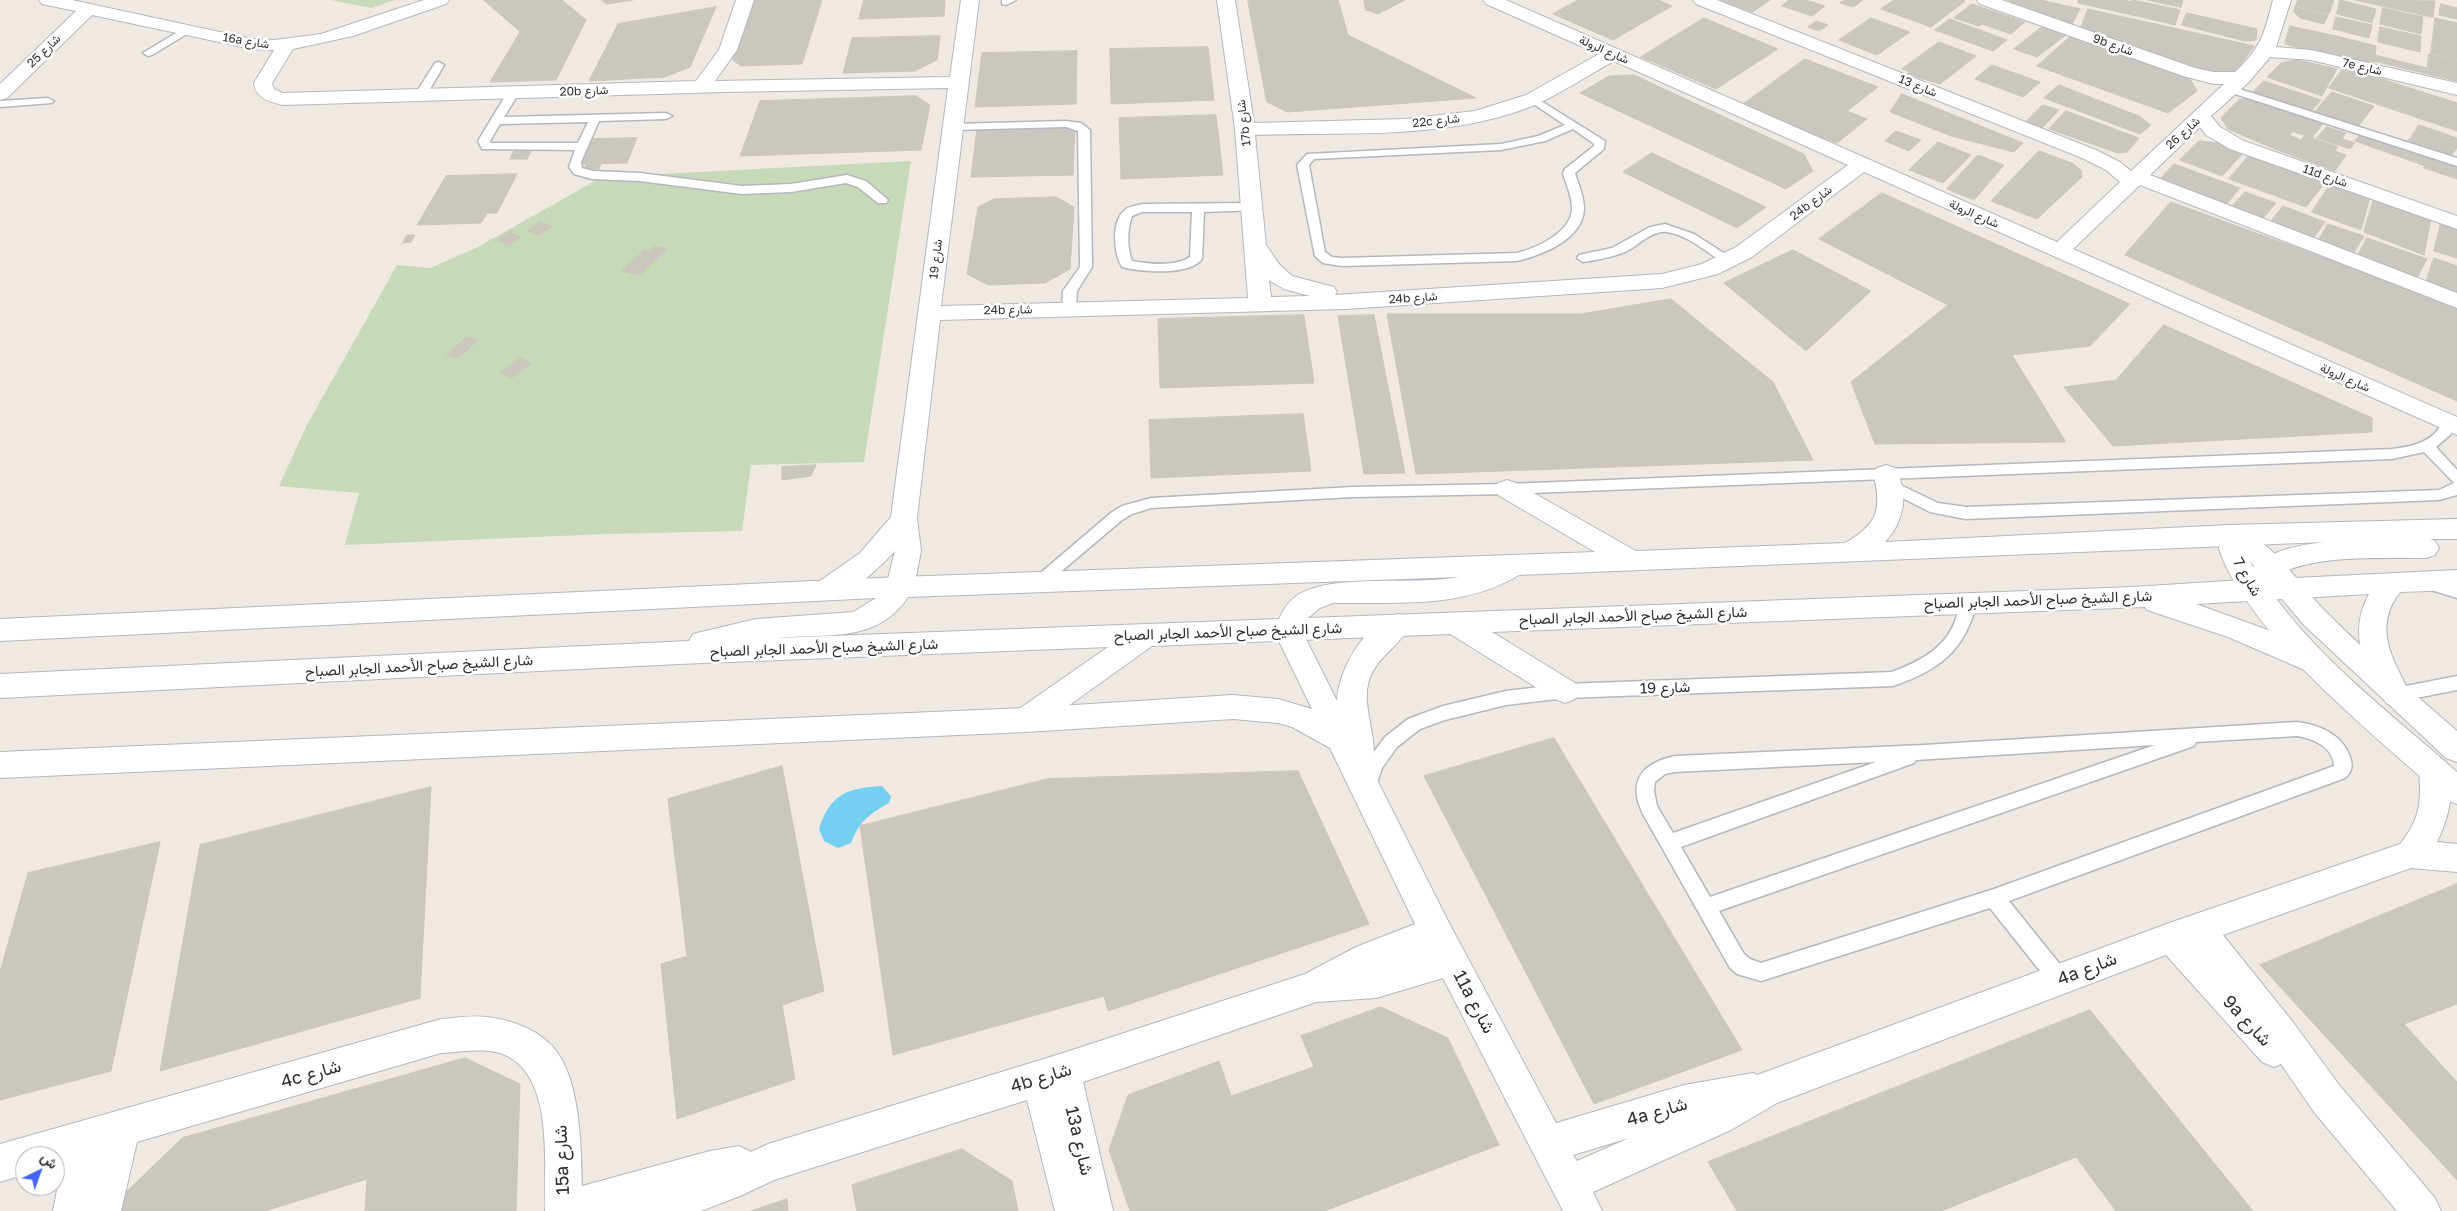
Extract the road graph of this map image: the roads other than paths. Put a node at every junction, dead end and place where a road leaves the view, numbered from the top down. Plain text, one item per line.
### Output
1 (48, 0) edge
2 (440, 0) edge
3 (745, 0) edge
4 (970, 0) edge
5 (1226, 0) edge
6 (1492, 0) edge
7 (1702, 0) edge
8 (1986, 0) edge
9 (2282, 0) edge
10 (88, 9) junction
11 (186, 30) junction
12 (286, 45) junction
13 (728, 50) junction
14 (2266, 52) junction
15 (148, 53) dead end
16 (1613, 54) junction
17 (440, 65) dead end
18 (959, 82) junction
19 (2236, 83) junction
20 (724, 86) junction
21 (701, 87) junction
22 (2457, 89) edge
23 (0, 94) edge
24 (513, 94) junction
25 (420, 96) junction
26 (1533, 99) junction
27 (48, 102) dead end
28 (0, 104) edge
29 (666, 116) dead end
30 (2201, 116) junction
31 (595, 118) junction
32 (496, 122) junction
33 (1574, 125) junction
34 (952, 127) junction
35 (1245, 129) junction
36 (484, 142) joint
37 (582, 146) junction
38 (2457, 162) edge
39 (1862, 164) junction
40 (2133, 178) junction
41 (882, 200) dead end
42 (1253, 207) junction
43 (1198, 208) junction
44 (2457, 223) edge
45 (1256, 246) junction
46 (2058, 251) junction
47 (1583, 258) dead end
48 (1730, 261) junction
49 (2457, 301) edge
50 (1346, 302) junction
51 (1260, 303) junction
52 (1069, 309) junction
53 (929, 312) junction
54 (2453, 425) edge
55 (2427, 446) junction
56 (1888, 479) junction
57 (2457, 479) edge
58 (2457, 488) edge
59 (1507, 489) junction
60 (904, 518) junction
61 (2457, 528) edge
62 (2229, 535) junction
63 (2457, 546) edge
64 (1850, 553) junction
65 (1632, 561) junction
66 (1514, 565) junction
67 (2272, 566) junction
68 (2457, 580) edge
69 (1038, 582) junction
70 (2392, 582) junction
71 (2421, 582) junction
72 (900, 587) junction
73 (2290, 588) junction
74 (2252, 590) junction
75 (824, 592) junction
76 (2457, 592) edge
77 (2133, 597) junction
78 (1969, 603) junction
79 (1454, 623) junction
80 (1397, 625) junction
81 (0, 630) edge
82 (1288, 631) junction
83 (1145, 636) junction
84 (679, 653) junction
85 (2316, 664) junction
86 (2457, 683) edge
87 (0, 686) edge
88 (1565, 691) junction
89 (2396, 695) junction
90 (1026, 720) junction
91 (2207, 735) junction
92 (1340, 739) junction
93 (2457, 749) edge
94 (1924, 752) junction
95 (0, 765) edge
96 (2434, 770) junction
97 (2457, 791) edge
98 (1366, 793) junction
99 (1669, 844) junction
100 (2411, 854) junction
101 (2457, 858) edge
102 (1994, 898) junction
103 (1706, 907) junction
104 (2185, 932) junction
105 (1444, 946) junction
106 (2059, 979) junction
107 (1051, 1075) junction
108 (1766, 1089) junction
109 (560, 1110) joint
110 (122, 1128) junction
111 (85, 1139) junction
112 (1549, 1144) junction
113 (60, 1146) edge
114 (15, 1159) edge
115 (0, 1163) edge
116 (768, 1163) junction
117 (1577, 1197) edge
118 (564, 1210) edge
119 (72, 1211) edge
120 (102, 1211) edge
121 (648, 1211) edge
122 (1074, 1211) edge
123 (1094, 1211) edge
124 (2422, 1211) edge

1 - 10 street, 16a شارع
2 - 12 street, 16a شارع
3 - 13 street
4 - 18 street, شارع 19
5 - 35 street, 17b شارع
6 - 16 street, شارع الرولة
7 - 40 street, شارع 13
8 - 19 street, 9b شارع
9 - 14 street, شارع 26
10 - 11 street, 16a شارع
10 - 23 street, شارع 25
11 - 12 street, 16a شارع
11 - 15 lane
12 - 25 street, 20b شارع
13 - 20 street
13 - 21 street
14 - 19 street, شارع 26
14 - 22 street, 7e شارع
16 - 26 street, 22c شارع
16 - 39 street, شارع الرولة
17 - 25 lane
18 - 20 street, 20b شارع
18 - 34 street, شارع 19
19 - 30 street, شارع 26
19 - 38 lane
20 - 21 street, 20b شارع
21 - 24 street, 20b شارع
24 - 25 street, 20b شارع
24 - 32 lane
26 - 33 lane
26 - 35 street, 22c شارع
27 - 28 lane
29 - 31 lane
30 - 40 street, شارع 26
30 - 44 street, 11d شارع
31 - 32 lane
31 - 37 lane
32 - 36 lane
33 - 33 lane
34 - 52 lane
34 - 53 street, شارع 19
35 - 42 street, 17b شارع
36 - 37 lane
37 - 41 lane
39 - 46 street, شارع الرولة
39 - 48 street, 24b شارع
40 - 46 street, شارع 26
40 - 49 street, شارع 13
42 - 43 lane
42 - 45 street, 17b شارع
43 - 43 lane
45 - 50 street, 17b شارع
45 - 51 street, 17b شارع
46 - 54 street, شارع الرولة
47 - 48 lane
48 - 50 street, 24b شارع
50 - 51 street, 24b شارع
51 - 52 street, 24b شارع
52 - 53 street, 24b شارع
53 - 60 street, شارع 19
54 - 55 lane
55 - 56 lane
55 - 57 lane
56 - 58 lane
56 - 59 lane
56 - 64 street
59 - 65 street
59 - 69 lane
60 - 72 street, شارع 19
60 - 75 street, شارع 19
61 - 62 street
62 - 64 street
62 - 67 street, شارع 7
62 - 74 street, شارع 7
63 - 67 street
64 - 65 street
65 - 66 street
66 - 69 street
66 - 82 street
67 - 73 street, شارع 7
67 - 74 street
68 - 71 street, شارع الشيخ صباح الأحمد الجابر الصباح
69 - 72 street
70 - 71 street, شارع الشيخ صباح الأحمد الجابر الصباح
70 - 73 street, شارع الشيخ صباح الأحمد الجابر الصباح
70 - 89 street
71 - 76 lane
72 - 75 street
72 - 84 street
73 - 74 street, شارع الشيخ صباح الأحمد الجابر الصباح
73 - 89 street, شارع 7
74 - 77 street, شارع الشيخ صباح الأحمد الجابر الصباح
74 - 85 street, شارع 7
75 - 81 street
77 - 78 street, شارع الشيخ صباح الأحمد الجابر الصباح
77 - 85 street
78 - 79 street, شارع الشيخ صباح الأحمد الجابر الصباح
78 - 88 lane, شارع 19
79 - 80 street, شارع الشيخ صباح الأحمد الجابر الصباح
79 - 88 street
80 - 82 street, شارع الشيخ صباح الأحمد الجابر الصباح
80 - 98 street, 11a شارع
82 - 83 street, شارع الشيخ صباح الأحمد الجابر الصباح
82 - 92 street, 11a شارع
83 - 84 street, شارع الشيخ صباح الأحمد الجابر الصباح
83 - 90 street
84 - 87 street, شارع الشيخ صباح الأحمد الجابر الصباح
85 - 96 street, شارع 7
86 - 89 lane
88 - 98 lane, شارع 19
89 - 93 street, شارع 7
90 - 92 street
90 - 95 street
91 - 94 lane
91 - 102 lane
91 - 103 lane
92 - 98 street, 11a شارع
94 - 99 lane
94 - 99 lane
96 - 97 street, شارع 7
96 - 100 street
98 - 105 street, 11a شارع
99 - 103 lane
100 - 101 street, 4a شارع
100 - 104 street, 4a شارع
102 - 103 lane
102 - 106 lane
104 - 106 street, 4a شارع
104 - 124 street, 9a شارع
105 - 107 street, 4b شارع
105 - 112 street, 11a شارع
106 - 108 street, 4a شارع
107 - 116 street, 4b شارع
107 - 122 street, 13a شارع
107 - 123 street, 13a شارع
108 - 112 street, 4a شارع
108 - 117 street, 4a شارع
109 - 110 street, 4c شارع
109 - 118 street, 15a شارع
110 - 111 street, 4c شارع
110 - 120 street
111 - 113 street, 4c شارع
111 - 119 street
112 - 117 street, 11a شارع
114 - 115 street, 4c شارع
116 - 118 street, 4b شارع
116 - 121 street, 4b شارع

